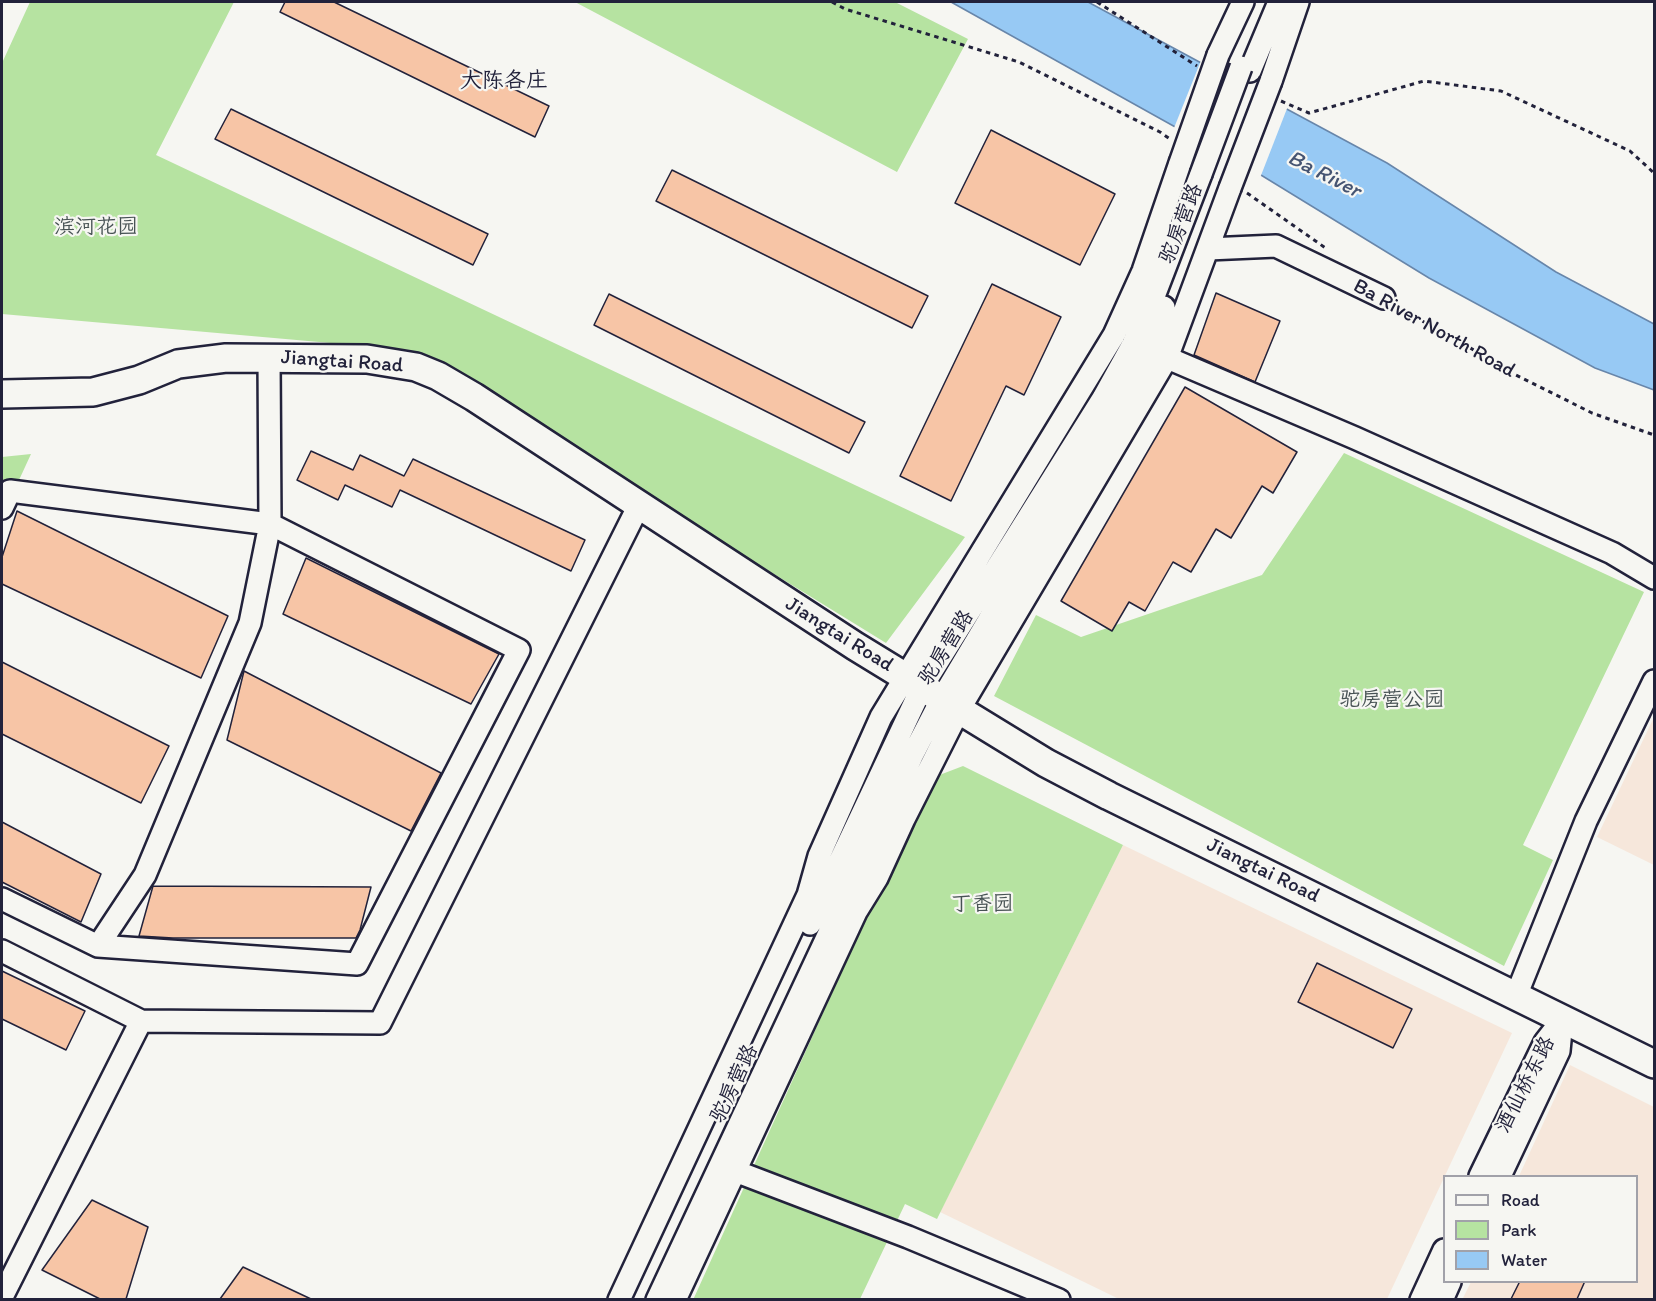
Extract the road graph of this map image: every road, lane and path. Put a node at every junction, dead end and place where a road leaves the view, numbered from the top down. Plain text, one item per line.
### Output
1 (832, 2) edge
2 (1097, 2) edge
3 (1243, 2) edge
4 (1267, 2) edge
5 (1279, 2) edge
6 (1298, 2) edge
7 (1200, 68) dead end
8 (1246, 69) junction
9 (1274, 90) junction
10 (1179, 154) junction
11 (1654, 173) edge
12 (1221, 183) junction
13 (1208, 249) junction
14 (1331, 252) dead end
15 (1384, 298) joint
16 (1114, 335) junction
17 (1150, 351) junction
18 (269, 357) junction
19 (2, 394) edge
20 (1654, 435) edge
21 (639, 505) junction
22 (2, 508) edge
23 (270, 524) junction
24 (1654, 578) edge
25 (1654, 681) edge
26 (932, 693) junction
27 (2, 899) edge
28 (98, 946) junction
29 (2, 951) edge
30 (1516, 996) junction
31 (1563, 1019) junction
32 (141, 1021) junction
33 (1654, 1064) edge
34 (728, 1168) junction
35 (1480, 1175) edge
36 (1500, 1175) edge
37 (1443, 1252) edge
38 (1449, 1283) edge
39 (2, 1296) edge
40 (619, 1299) edge
41 (634, 1299) edge
42 (657, 1299) edge
43 (675, 1299) edge
44 (1059, 1299) edge
45 (1421, 1299) edge
46 (1442, 1299) edge

1 - 10 path
2 - 7 path
3 - 10 street, bridge
4 - 8 street, 驼房营路
5 - 8 street, 驼房营路
6 - 9 street
8 - 12 street, 驼房营路
9 - 11 path
9 - 12 street, bridge
10 - 16 street
12 - 13 street
12 - 14 path
12 - 17 street, 驼房营路
13 - 15 street, Ba River North Road
13 - 17 street
15 - 20 path, Ba River North Road
16 - 17 street
16 - 26 street
17 - 24 street
17 - 26 street
17 - 26 street, 驼房营路
18 - 19 main road, Jiangtai Road
18 - 21 main road, Jiangtai Road
18 - 23 street
21 - 26 main road, Jiangtai Road
21 - 32 street
22 - 23 street
23 - 28 street
23 - 28 street
25 - 30 street
26 - 30 main road, Jiangtai Road
26 - 34 street, 驼房营路
26 - 40 street
26 - 41 street, 驼房营路
27 - 28 street
29 - 32 street
30 - 31 main road, Jiangtai Road
31 - 33 main road, Jiangtai Road
31 - 35 street, 酒仙桥东路
31 - 36 street, 酒仙桥东路
32 - 39 street
34 - 42 street, 驼房营路
34 - 43 street
34 - 44 street
37 - 45 street
38 - 46 street

